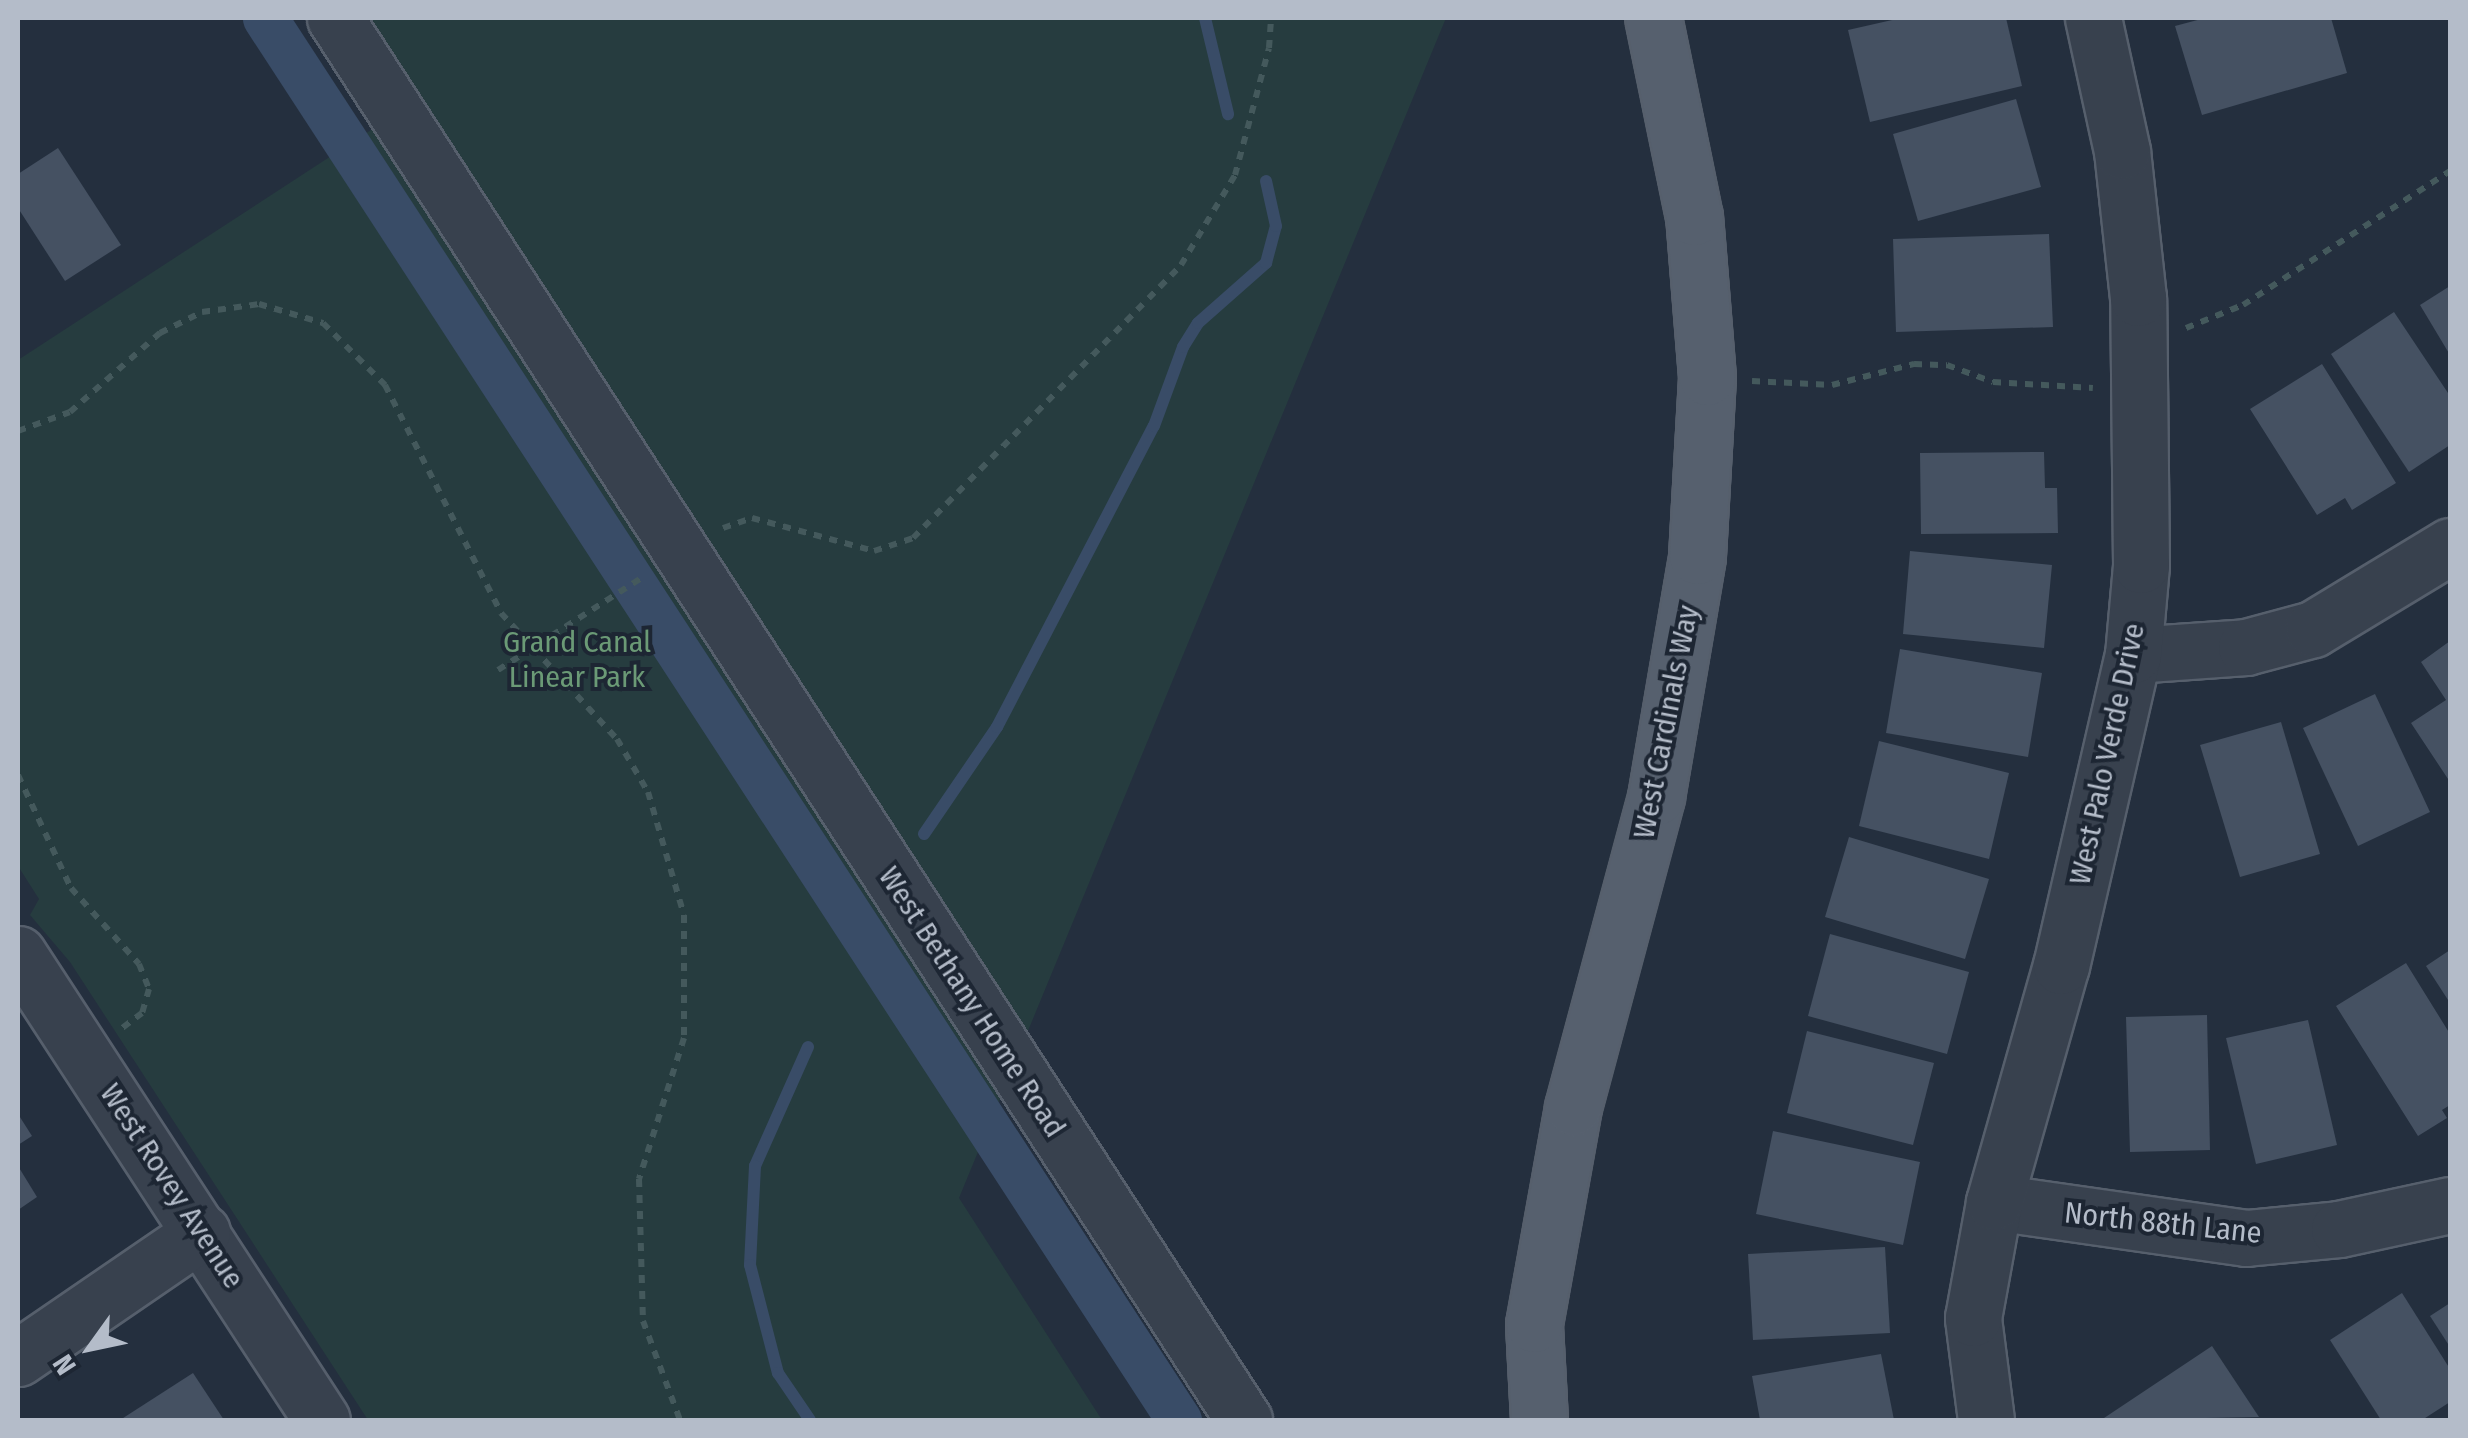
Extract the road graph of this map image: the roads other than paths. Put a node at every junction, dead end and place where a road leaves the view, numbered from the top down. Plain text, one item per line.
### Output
1 (336, 18) edge
2 (1653, 18) edge
3 (2093, 18) edge
4 (2450, 546) edge
5 (2134, 655) junction
6 (18, 954) edge
7 (1994, 1202) junction
8 (2450, 1205) edge
9 (202, 1232) junction
10 (18, 1358) edge
11 (322, 1420) edge
12 (1244, 1420) edge
13 (1538, 1420) edge
14 (1986, 1420) edge

1 - 12 street, West Bethany Home Road
2 - 13 main road, West Cardinals Way
3 - 5 street, West Palo Verde Drive
4 - 5 street
5 - 7 street, West Palo Verde Drive
6 - 9 street, West Rovey Avenue
7 - 8 street, North 88th Lane
7 - 14 street, West Palo Verde Drive
9 - 10 street
9 - 11 street, West Rovey Avenue

